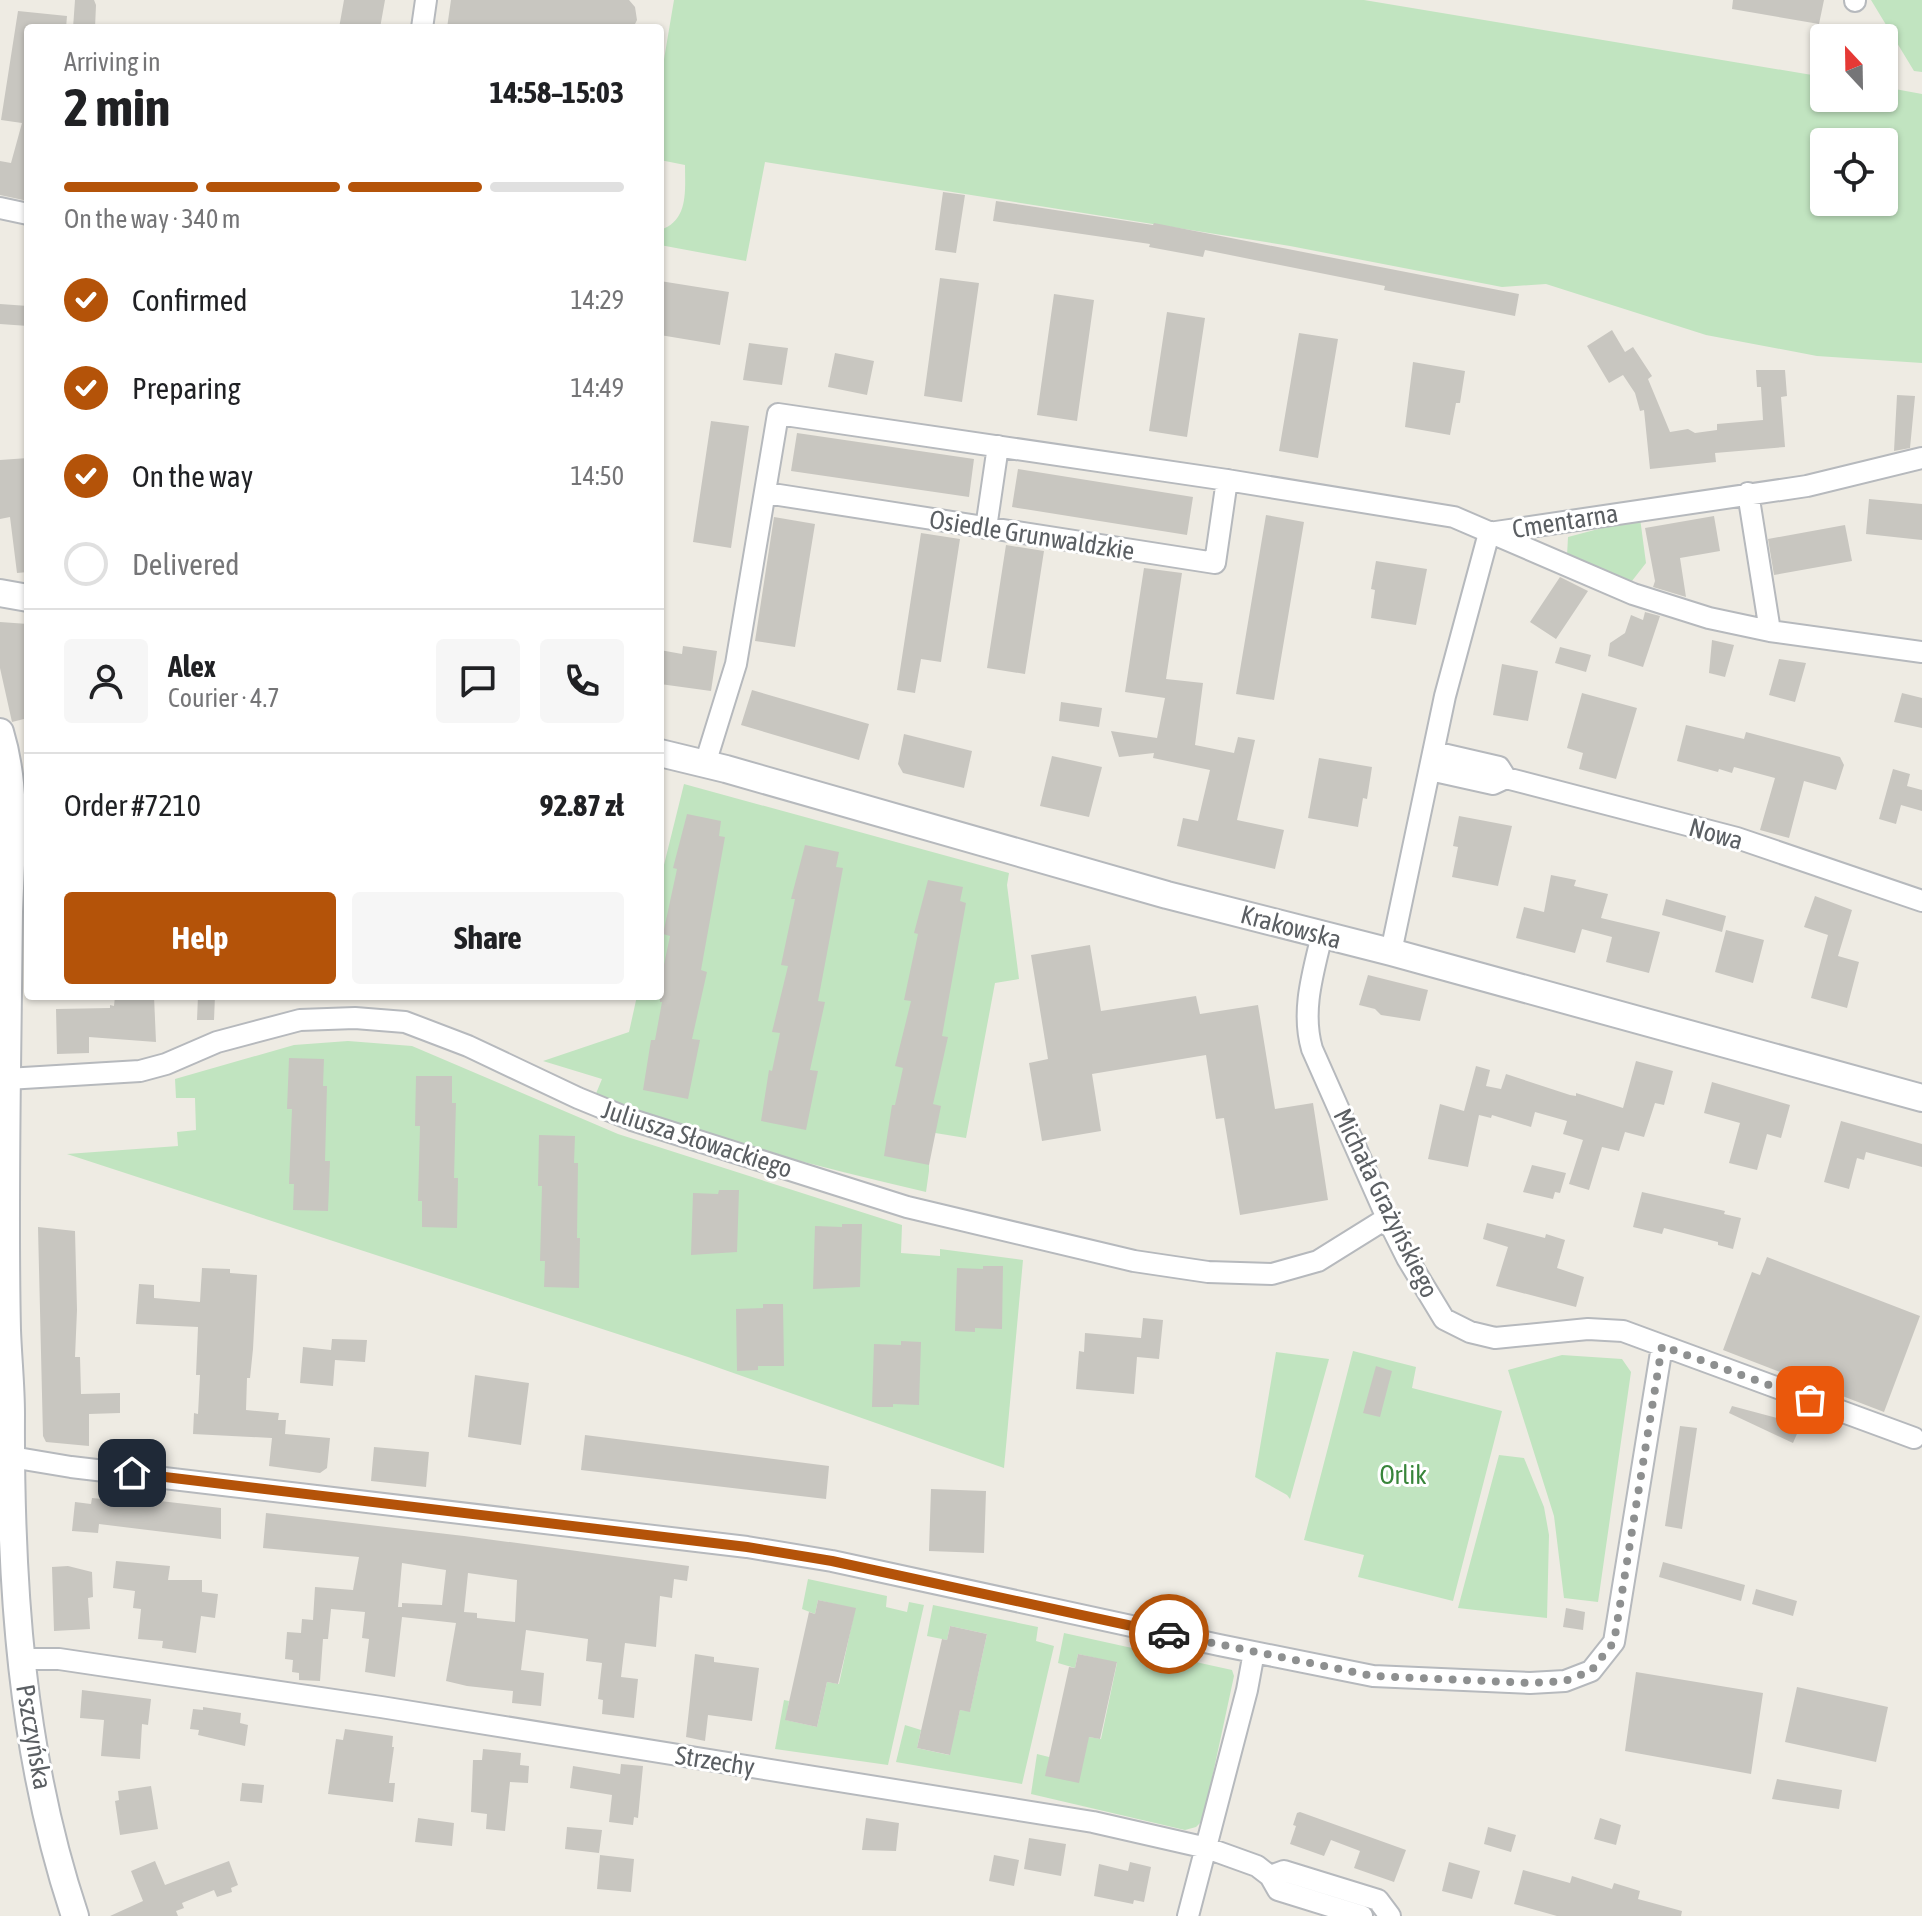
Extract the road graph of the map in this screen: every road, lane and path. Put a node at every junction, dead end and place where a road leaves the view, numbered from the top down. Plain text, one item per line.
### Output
1 (426, 0) edge
2 (423, 24) edge
3 (0, 208) edge
4 (24, 213) edge
5 (998, 446) junction
6 (1922, 458) edge
7 (1227, 480) junction
8 (766, 493) junction
9 (1748, 493) junction
10 (986, 528) junction
11 (1489, 533) junction
12 (0, 593) edge
13 (24, 597) edge
14 (1770, 631) junction
15 (1922, 652) edge
16 (11, 750) edge
17 (664, 754) edge
18 (1432, 761) junction
19 (705, 764) junction
20 (24, 855) edge
21 (11, 881) junction
22 (1922, 901) edge
23 (1322, 935) junction
24 (1391, 952) junction
25 (7, 1079) junction
26 (1922, 1098) edge
27 (1387, 1218) junction
28 (3, 1257) edge
29 (4, 1324) edge
30 (1662, 1346) junction
31 (1914, 1438) dead end
32 (5, 1440) edge
33 (6, 1495) edge
34 (1254, 1652) junction
35 (20, 1659) junction
36 (1207, 1848) junction
37 (1270, 1876) junction
38 (75, 1916) edge
39 (1188, 1916) edge
40 (1362, 1916) edge
41 (1388, 1916) edge

1 - 2 street
3 - 4 street
5 - 7 street
5 - 8 street
5 - 10 street
6 - 9 street, Cmentarna
7 - 10 street, Osiedle Grunwaldzkie
7 - 11 street
8 - 10 street, Osiedle Grunwaldzkie
8 - 19 street
9 - 11 street, Cmentarna
9 - 14 street
11 - 14 street
11 - 18 street, Cmentarna
12 - 13 street
14 - 15 street
16 - 21 street, Pszczyńska
17 - 19 street, Krakowska
18 - 22 street, Nowa
18 - 24 street, Cmentarna
19 - 23 street, Krakowska
20 - 21 street, Pszczyńska
21 - 25 street, Pszczyńska
23 - 24 street, Krakowska
23 - 27 street, Michała Grażyńskiego
24 - 26 street, Krakowska
25 - 27 street, Juliusza Słowackiego
25 - 28 street, Pszczyńska
27 - 30 street, Michała Grażyńskiego
28 - 29 street, Pszczyńska
29 - 32 street, Pszczyńska
30 - 31 street, Michała Grażyńskiego
30 - 34 street
32 - 33 street, Pszczyńska
32 - 34 street
33 - 35 street, Pszczyńska
34 - 36 street
35 - 36 street, Strzechy
35 - 38 street, Pszczyńska
36 - 37 street, Strzechy
36 - 39 street
37 - 40 street
37 - 41 street, Strzechy

